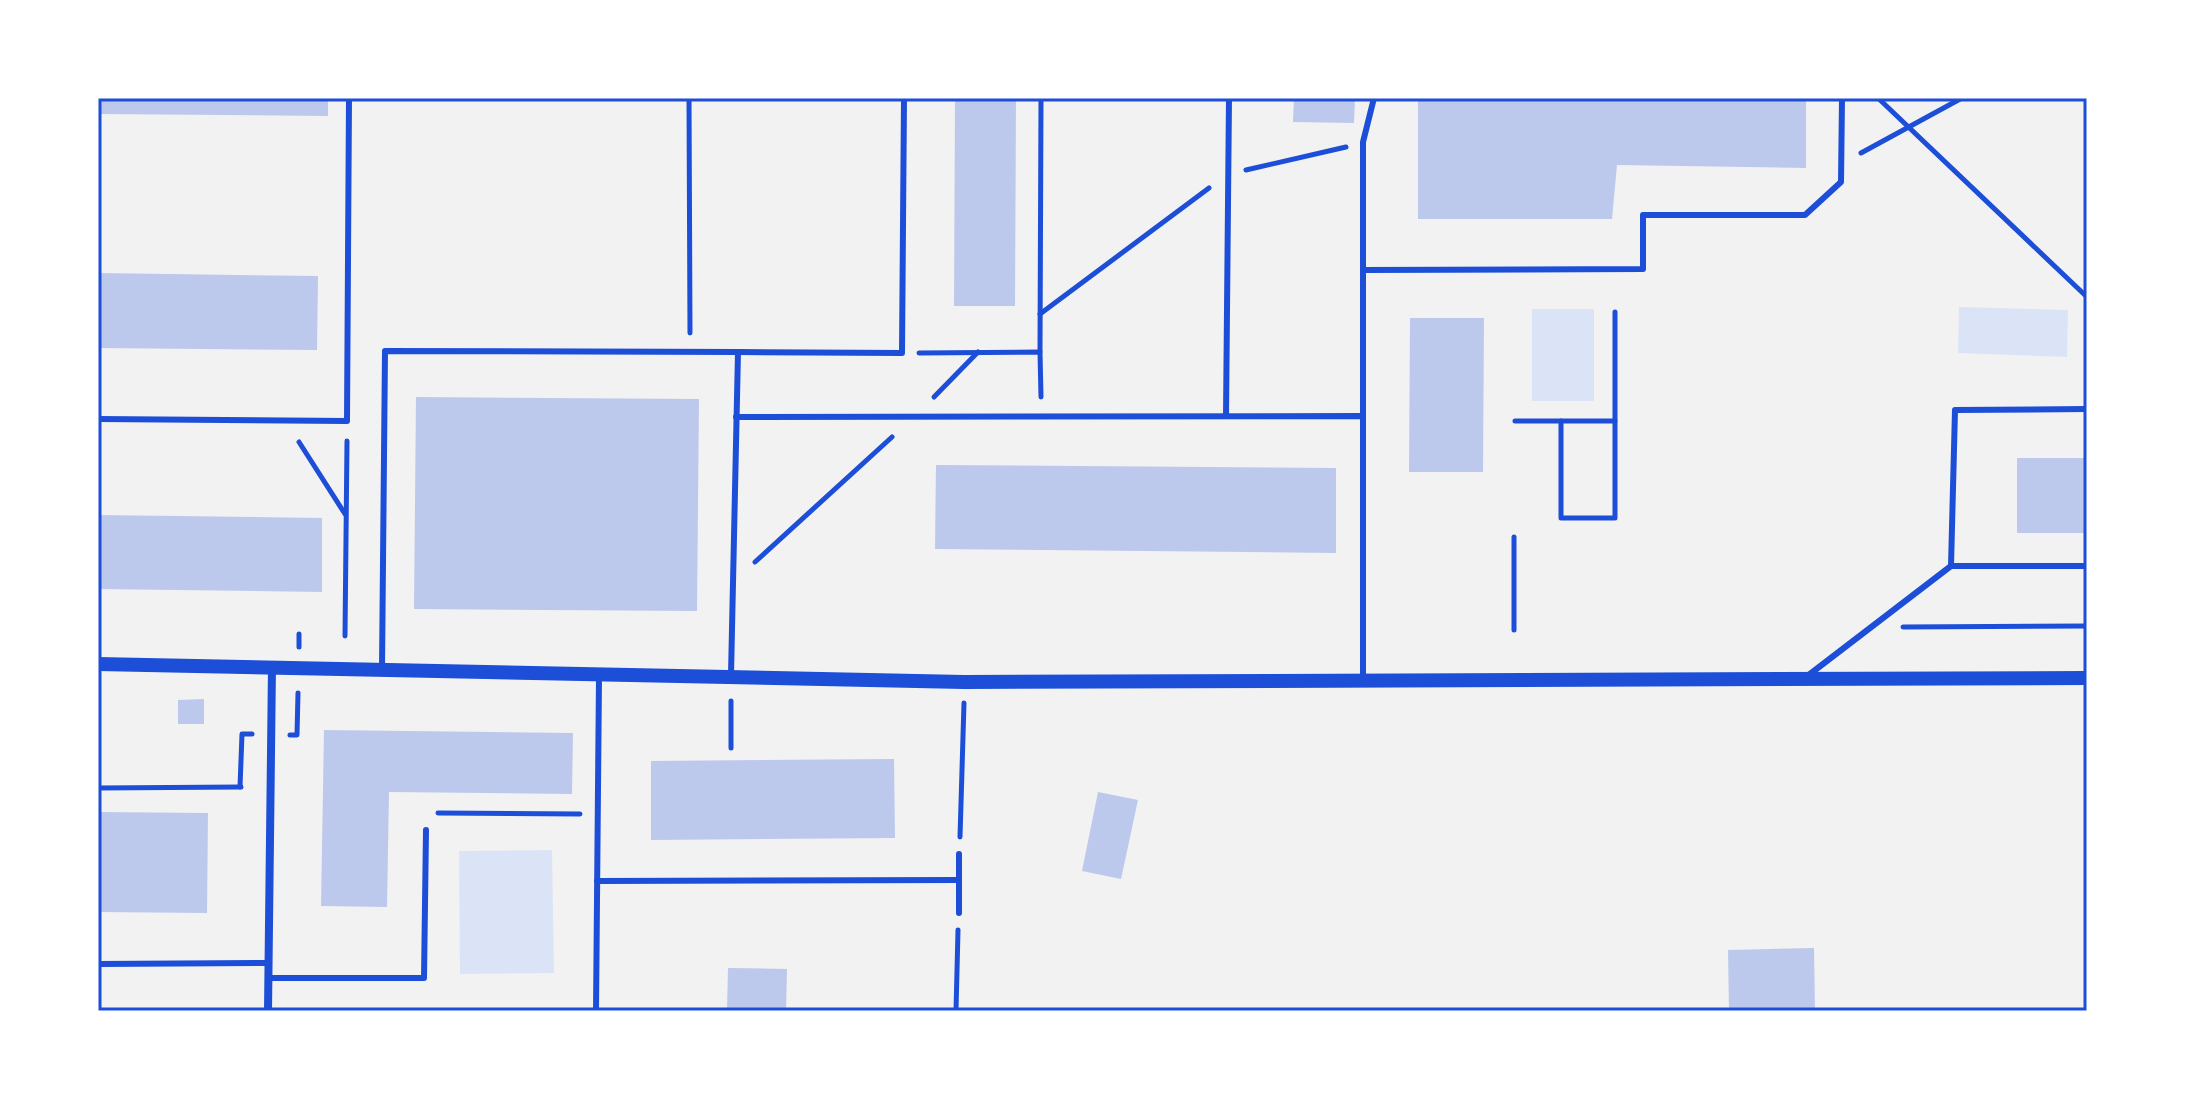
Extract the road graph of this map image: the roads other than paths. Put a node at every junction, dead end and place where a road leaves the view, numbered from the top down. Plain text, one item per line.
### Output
1 (349, 98) edge
2 (904, 98) edge
3 (1229, 98) edge
4 (1374, 98) edge
5 (1842, 98) edge
6 (1363, 270) junction
7 (738, 352) junction
8 (2087, 409) edge
9 (1226, 416) junction
10 (1363, 416) junction
11 (736, 417) junction
12 (98, 419) edge
13 (1951, 566) junction
14 (2087, 566) edge
15 (98, 664) edge
16 (272, 665) junction
17 (382, 668) junction
18 (599, 673) junction
19 (731, 676) junction
20 (2087, 678) edge
21 (1803, 679) junction
22 (1363, 681) junction
23 (426, 830) road end
24 (959, 854) road end
25 (959, 880) junction
26 (597, 881) junction
27 (959, 913) road end
28 (269, 963) junction
29 (98, 964) edge
30 (268, 978) junction
31 (268, 1011) edge
32 (596, 1011) edge

1 - 12 lane
2 - 7 lane
3 - 9 lane
4 - 6 lane
5 - 6 lane
6 - 10 lane
7 - 11 lane
7 - 17 lane
8 - 13 lane
9 - 10 lane
9 - 11 lane
10 - 22 lane
11 - 19 lane
13 - 14 lane
13 - 21 lane
15 - 16 street
16 - 17 street
16 - 28 street
17 - 18 street
18 - 19 street
18 - 26 lane
19 - 22 street
20 - 21 street
21 - 22 street
23 - 30 lane
24 - 25 lane
25 - 26 lane
25 - 27 lane
26 - 32 lane
28 - 29 lane
28 - 30 street
30 - 31 street

